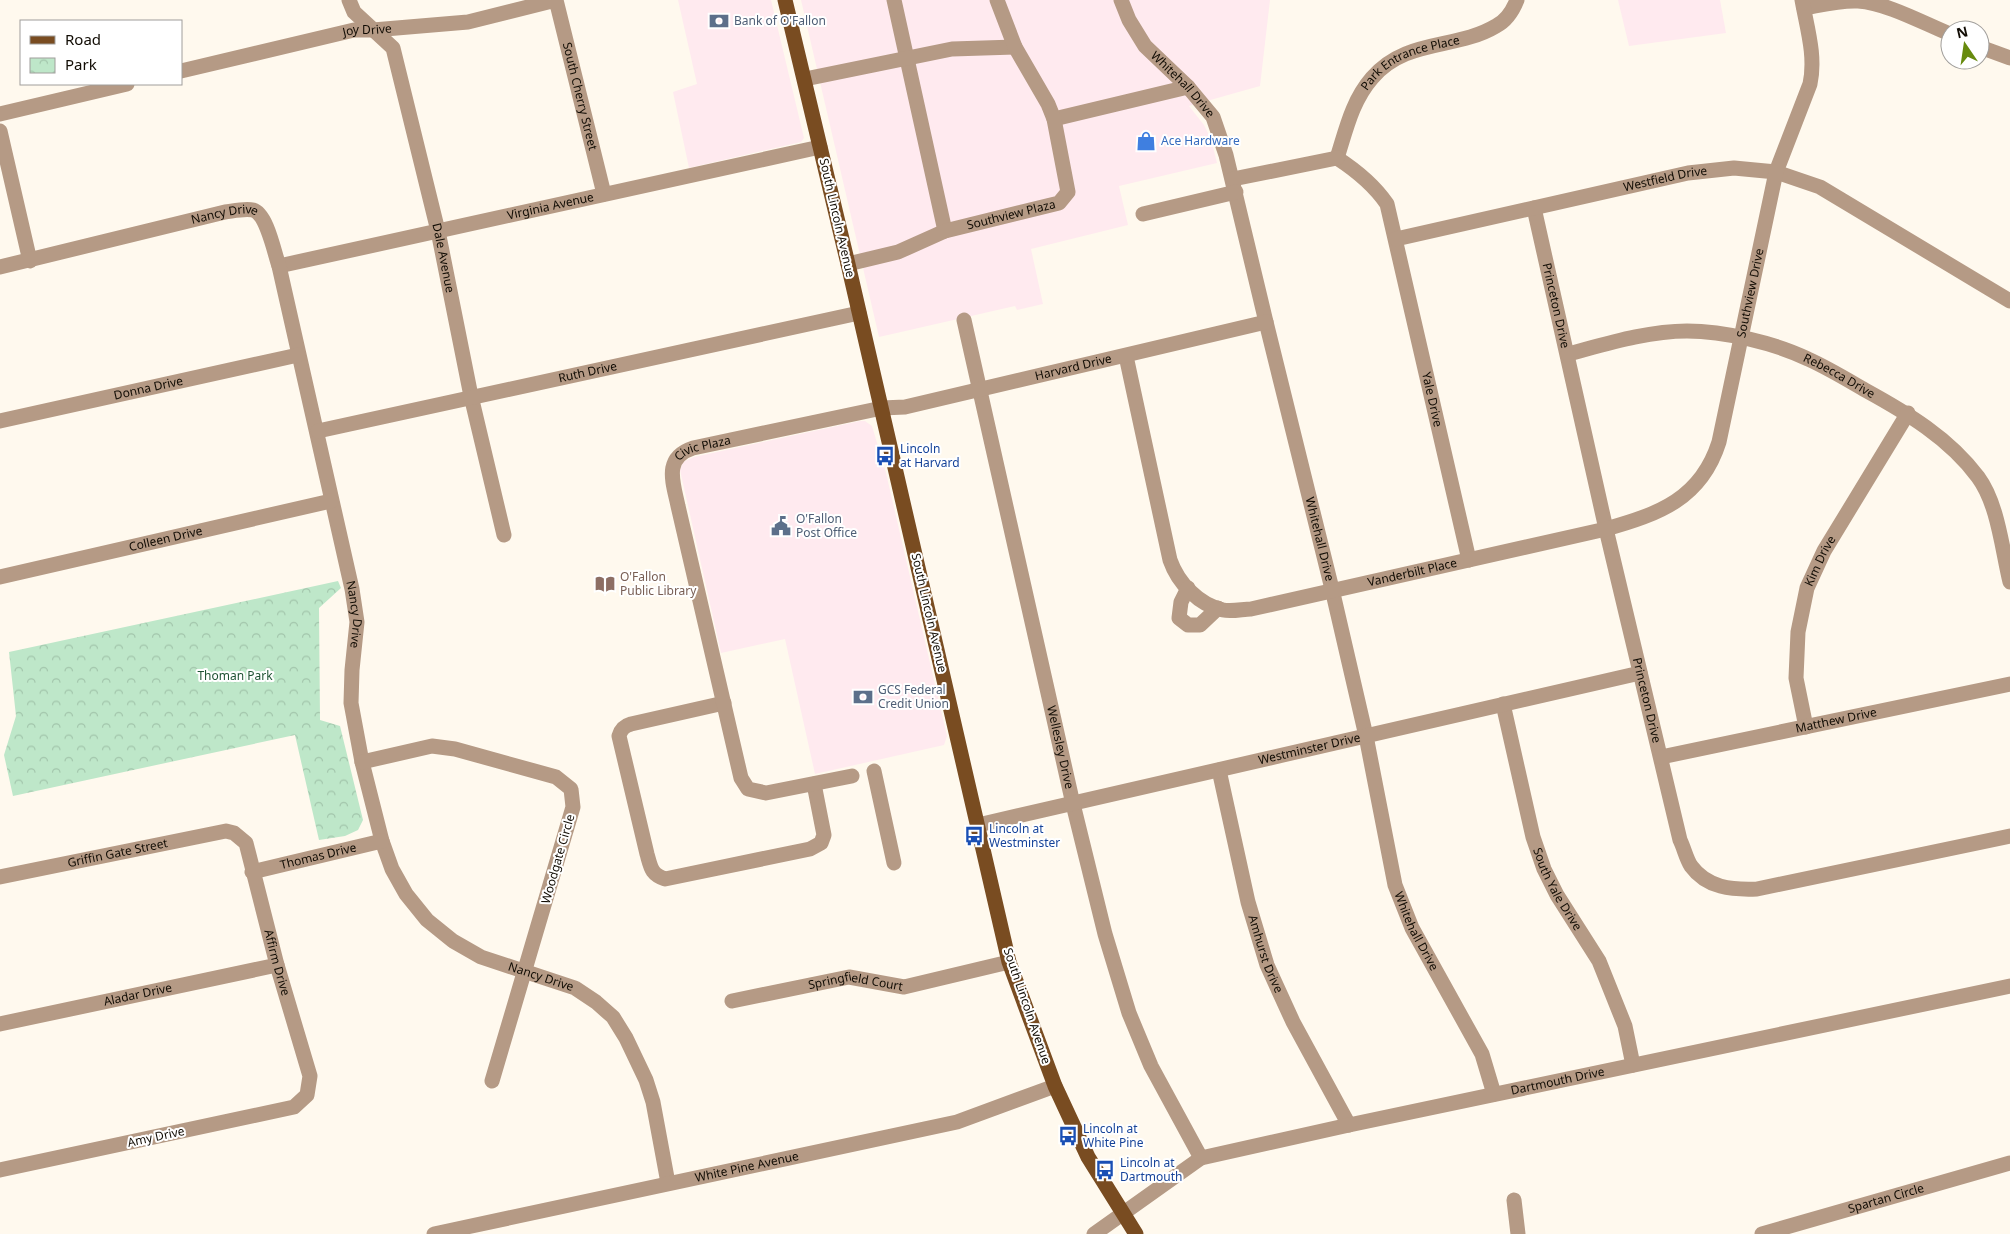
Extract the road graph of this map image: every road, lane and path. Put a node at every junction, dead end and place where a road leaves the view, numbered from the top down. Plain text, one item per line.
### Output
1 (349, 0) edge
2 (556, 0) edge
3 (785, 0) edge
4 (894, 0) edge
5 (997, 0) edge
6 (1121, 0) edge
7 (1517, 0) edge
8 (1803, 4) edge
9 (373, 30) junction
10 (1940, 30) edge
11 (1015, 47) junction
12 (1990, 51) edge
13 (2010, 58) edge
14 (905, 59) junction
15 (182, 71) edge
16 (805, 80) junction
17 (123, 85) edge
18 (1188, 87) junction
19 (0, 114) edge
20 (1054, 119) junction
21 (0, 131) edge
22 (820, 147) junction
23 (1337, 158) junction
24 (1776, 172) junction
25 (1234, 186) junction
26 (604, 194) junction
27 (1534, 208) junction
28 (1143, 214) dead end
29 (438, 231) junction
30 (945, 232) junction
31 (1396, 239) junction
32 (30, 261) junction
33 (848, 264) junction
34 (279, 266) junction
35 (0, 267) edge
36 (2010, 301) edge
37 (859, 313) junction
38 (964, 320) dead end
39 (1266, 322) junction
40 (1742, 336) junction
41 (1568, 354) junction
42 (298, 355) junction
43 (1126, 356) junction
44 (980, 388) junction
45 (471, 396) junction
46 (882, 408) junction
47 (1908, 413) junction
48 (0, 421) edge
49 (318, 431) junction
50 (331, 501) junction
51 (1606, 529) junction
52 (504, 535) dead end
53 (1469, 560) junction
54 (0, 576) edge
55 (2010, 582) edge
56 (1188, 588) junction
57 (1332, 589) junction
58 (1218, 608) junction
59 (1640, 673) junction
60 (2010, 684) edge
61 (724, 703) junction
62 (1503, 704) junction
63 (1806, 727) junction
64 (1366, 736) junction
65 (1661, 757) junction
66 (362, 762) junction
67 (1218, 770) junction
68 (874, 771) dead end
69 (852, 776) dead end
70 (814, 784) junction
71 (1073, 804) junction
72 (978, 825) junction
73 (234, 833) joint
74 (2010, 836) edge
75 (382, 841) junction
76 (894, 863) dead end
77 (252, 872) junction
78 (0, 877) edge
79 (1009, 962) junction
80 (277, 965) junction
81 (525, 970) junction
82 (2010, 986) edge
83 (732, 1002) dead end
84 (0, 1024) edge
85 (1633, 1065) junction
86 (492, 1081) dead end
87 (1055, 1086) junction
88 (1494, 1094) junction
89 (307, 1095) joint
90 (1349, 1125) junction
91 (1201, 1158) junction
92 (2010, 1163) edge
93 (0, 1170) edge
94 (668, 1183) junction
95 (1514, 1200) dead end
96 (1122, 1213) junction
97 (434, 1234) edge
98 (1094, 1234) edge
99 (1136, 1234) edge
100 (1518, 1234) edge
101 (1762, 1234) edge

1 - 9 street, Dale Avenue
2 - 9 street, Joy Drive
2 - 26 street, South Cherry Street
3 - 16 main road, South Lincoln Avenue
4 - 14 street
5 - 11 street, Southview Plaza
6 - 18 street, Whitehall Drive
7 - 23 street, Park Entrance Place
8 - 10 street
8 - 24 street, Southview Drive
9 - 15 street, Joy Drive
9 - 29 street, Dale Avenue
11 - 14 street
11 - 20 street, Southview Plaza
12 - 13 street
14 - 16 street
14 - 30 street
16 - 22 main road, South Lincoln Avenue
17 - 19 street
18 - 20 street
18 - 25 street, Whitehall Drive
20 - 30 street, Southview Plaza
21 - 32 street
22 - 26 street, Virginia Avenue
22 - 33 main road, South Lincoln Avenue
23 - 25 street
23 - 31 street
24 - 27 street, Westfield Drive
24 - 36 street, Westfield Drive
24 - 40 street, Southview Drive
25 - 28 street
25 - 39 street, Whitehall Drive
26 - 29 street, Virginia Avenue
27 - 31 street, Westfield Drive
27 - 41 street, Princeton Drive
29 - 34 street, Virginia Avenue
29 - 45 street, Dale Avenue
30 - 33 street, Southview Plaza
31 - 53 street, Yale Drive
32 - 34 street, Nancy Drive
32 - 35 street, Nancy Drive
33 - 37 main road, South Lincoln Avenue
34 - 42 street, Nancy Drive
37 - 45 street, Ruth Drive
37 - 46 main road, South Lincoln Avenue
38 - 44 street, Wellesley Drive
39 - 43 street, Harvard Drive
39 - 57 street, Whitehall Drive
40 - 41 street, Rebecca Drive
40 - 47 street, Rebecca Drive
40 - 51 street, Southview Drive
41 - 51 street, Princeton Drive
42 - 48 street, Donna Drive
42 - 49 street, Nancy Drive
43 - 44 street, Harvard Drive
43 - 56 street, Vanderbilt Place
44 - 46 street, Harvard Drive
44 - 71 street, Wellesley Drive
45 - 49 street, Ruth Drive
45 - 52 street, Dale Avenue
46 - 61 street, Civic Plaza
46 - 72 main road, South Lincoln Avenue
47 - 55 street, Rebecca Drive
47 - 63 street, Kim Drive
49 - 50 street, Nancy Drive
50 - 54 street, Colleen Drive
50 - 66 street, Nancy Drive
51 - 53 street, Vanderbilt Place
51 - 59 street, Princeton Drive
53 - 57 street, Vanderbilt Place
56 - 58 street, Vanderbilt Place
56 - 58 street
57 - 58 street, Vanderbilt Place
57 - 64 street, Whitehall Drive
59 - 62 street, Westminster Drive
59 - 65 street, Princeton Drive
60 - 63 street, Matthew Drive
61 - 70 street
61 - 70 street
62 - 64 street, Westminster Drive
62 - 85 street, South Yale Drive
63 - 65 street, Matthew Drive
64 - 67 street, Westminster Drive
64 - 88 street, Whitehall Drive
65 - 74 street, Princeton Drive
66 - 75 street, Nancy Drive
66 - 81 street, Woodgate Circle
67 - 71 street, Westminster Drive
67 - 90 street, Amhurst Drive
68 - 76 street
69 - 70 street
71 - 72 street, Westminster Drive
71 - 91 street, Wellesley Drive
72 - 79 main road, South Lincoln Avenue
73 - 77 street, Affirm Drive
73 - 78 street, Griffin Gate Street
75 - 77 street, Thomas Drive
75 - 81 street, Nancy Drive
77 - 80 street, Affirm Drive
79 - 83 street, Springfield Court
79 - 87 main road, South Lincoln Avenue
80 - 84 street, Aladar Drive
80 - 89 street, Affirm Drive
81 - 86 street, Woodgate Circle
81 - 94 street, Nancy Drive
82 - 85 street, Dartmouth Drive
85 - 88 street, Dartmouth Drive
87 - 94 street, White Pine Avenue
87 - 96 main road, South Lincoln Avenue
88 - 90 street, Dartmouth Drive
89 - 93 street, Amy Drive
90 - 91 street, Dartmouth Drive
91 - 96 street, Dartmouth Drive
92 - 101 street, Spartan Circle
94 - 97 street, White Pine Avenue
95 - 100 street
96 - 98 street, Dartmouth Drive
96 - 99 main road, South Lincoln Avenue

